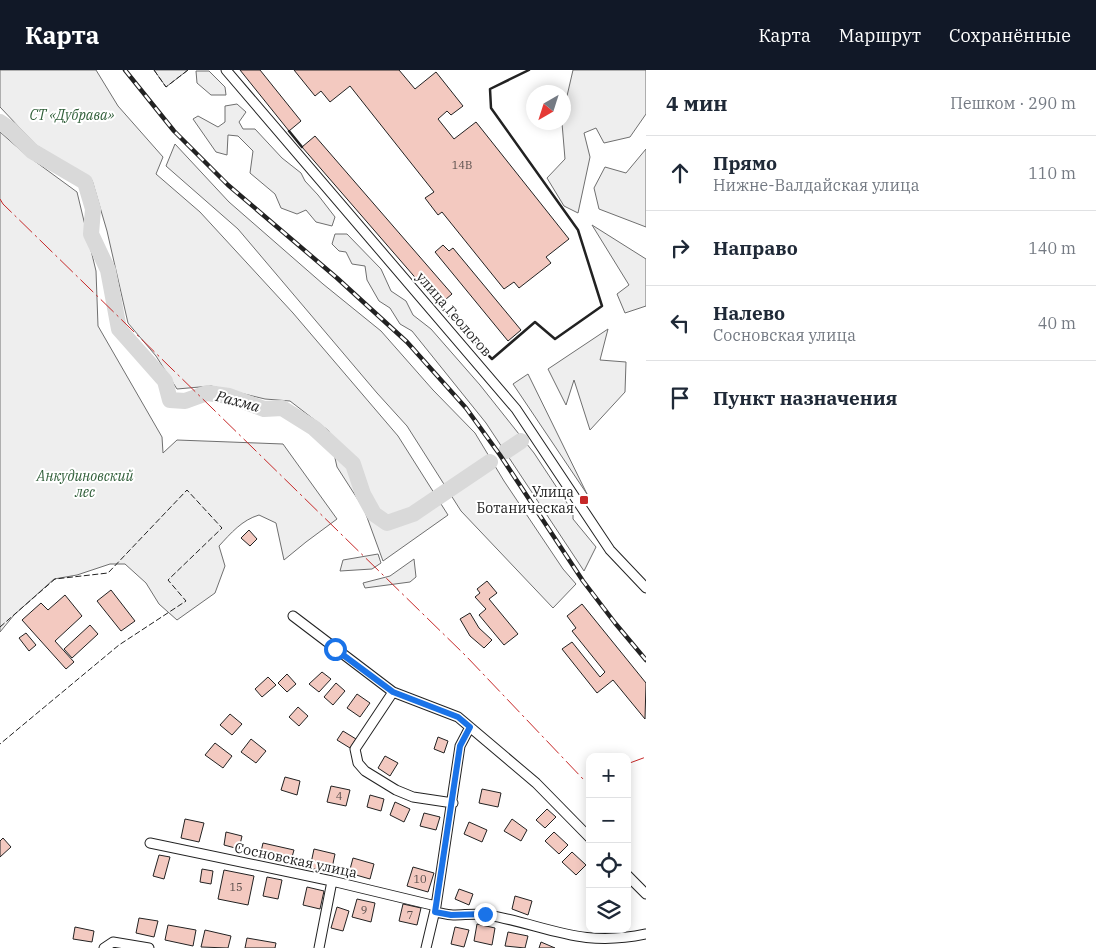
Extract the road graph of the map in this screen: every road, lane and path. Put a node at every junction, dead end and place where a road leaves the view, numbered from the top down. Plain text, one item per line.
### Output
1 (226, 70) edge
2 (646, 588) edge
3 (293, 616) dead end
4 (393, 692) junction
5 (470, 727) junction
6 (453, 803) junction
7 (586, 834) edge
8 (150, 843) dead end
9 (631, 879) edge
10 (332, 881) junction
11 (646, 894) edge
12 (435, 909) junction
13 (646, 934) edge
14 (104, 947) edge
15 (149, 948) edge
16 (319, 948) edge
17 (426, 948) edge

1 - 2 street, улица Геологов
3 - 4 street
4 - 5 street
4 - 6 street
5 - 6 street
5 - 7 street
6 - 12 street
8 - 10 street, Сосновская улица
9 - 11 street
10 - 12 street, Сосновская улица
10 - 16 street
12 - 13 street, Сосновская улица
12 - 17 street
14 - 15 street

